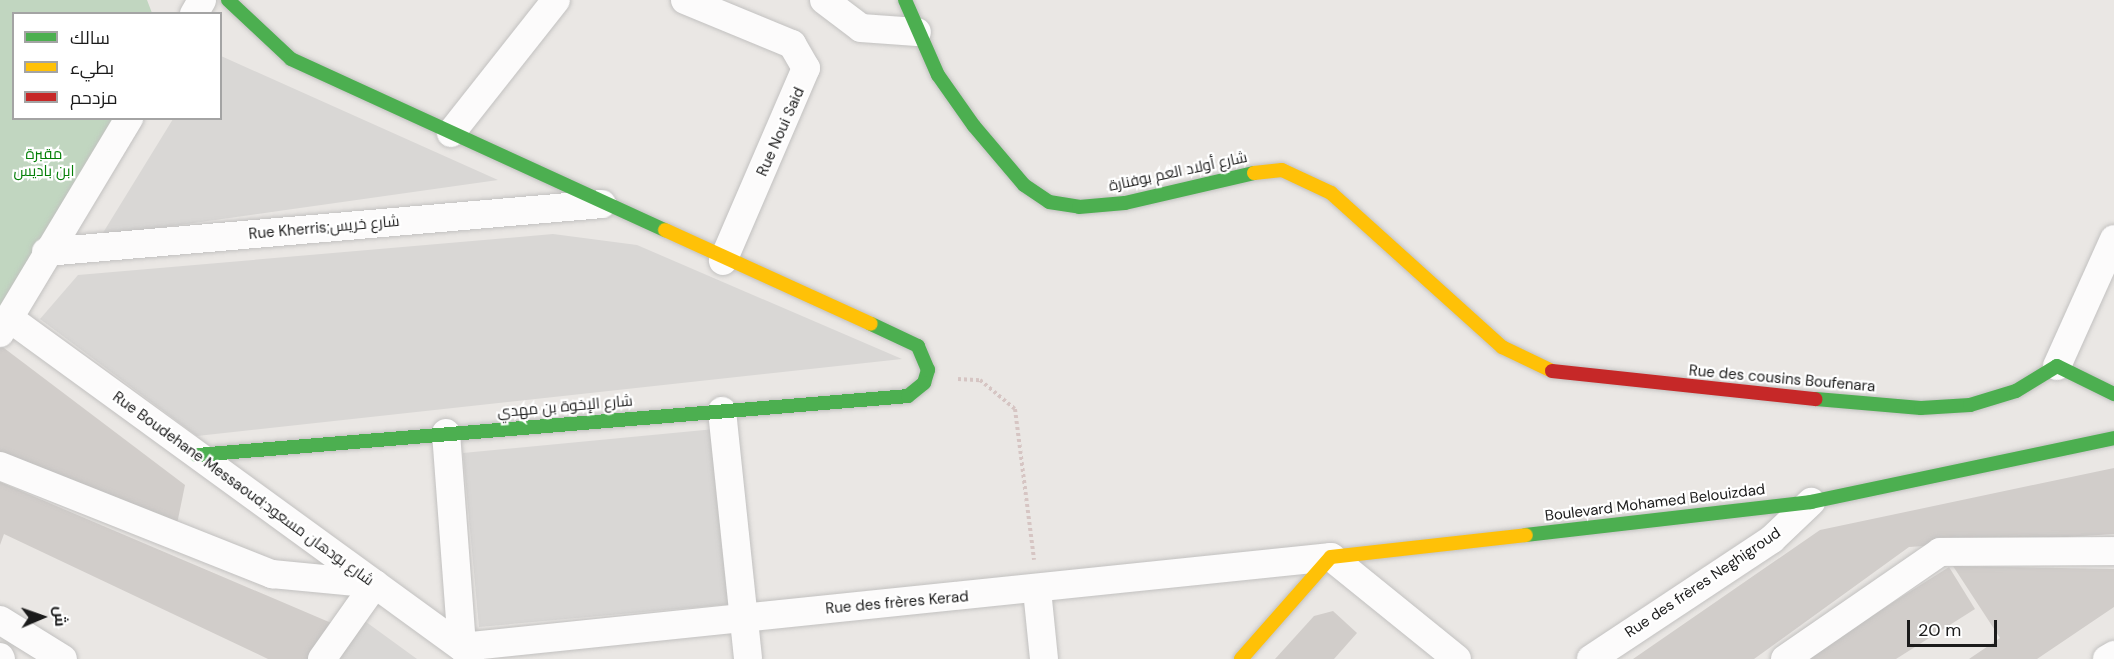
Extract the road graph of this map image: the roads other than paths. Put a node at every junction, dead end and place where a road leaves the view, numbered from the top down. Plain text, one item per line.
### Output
1 (228, 0) edge
2 (556, 0) edge
3 (685, 0) edge
4 (824, 0) edge
5 (904, 0) edge
6 (917, 32) junction
7 (128, 120) edge
8 (451, 133) junction
9 (602, 204) junction
10 (2114, 239) edge
11 (46, 252) junction
12 (723, 261) junction
13 (4, 326) edge
14 (1502, 347) joint
15 (2058, 366) junction
16 (2114, 394) edge
17 (722, 411) junction
18 (446, 433) junction
19 (2114, 438) edge
20 (196, 455) junction
21 (0, 466) edge
22 (1811, 502) junction
23 (2114, 551) edge
24 (1331, 557) junction
25 (375, 584) junction
26 (1037, 590) junction
27 (744, 618) junction
28 (0, 620) edge
29 (470, 653) edge
30 (2114, 655) edge
31 (63, 659) edge
32 (322, 659) edge
33 (748, 659) edge
34 (1044, 659) edge
35 (1241, 659) edge
36 (1457, 659) edge
37 (1591, 659) edge
38 (1785, 659) edge
39 (2107, 659) edge

1 - 8 street
2 - 8 street
3 - 12 street, Rue Noui Said
4 - 6 street
5 - 6 street, شارع أولاد العم بوفنارة
6 - 14 street, شارع أولاد العم بوفنارة
7 - 11 street
8 - 9 street
9 - 11 street, Rue Kherris;شارع خريس
9 - 12 street
10 - 15 street
11 - 13 street
12 - 17 street, شارع الإخوة بن مهدي
13 - 20 street, Rue Boudehane Messaoud;شارع بودهان مسعود
14 - 15 street, Rue des cousins Boufenara
15 - 16 street
17 - 18 street, شارع الإخوة بن مهدي
17 - 27 street
18 - 20 street, شارع الإخوة بن مهدي
18 - 29 street
19 - 22 street, Boulevard Mohamed Belouizdad
20 - 25 street, Rue Boudehane Messaoud;شارع بودهان مسعود
21 - 25 street
22 - 24 street, Boulevard Mohamed Belouizdad
22 - 37 street, Rue des frères Neghigroud
23 - 38 street
24 - 26 street, Rue des frères Kerad
24 - 35 street
24 - 36 street
25 - 29 street, Rue Boudehane Messaoud;شارع بودهان مسعود
25 - 32 street
26 - 27 street, Rue des frères Kerad
26 - 34 street
27 - 29 street, Rue des frères Kerad
27 - 33 street
28 - 31 street
30 - 39 street

